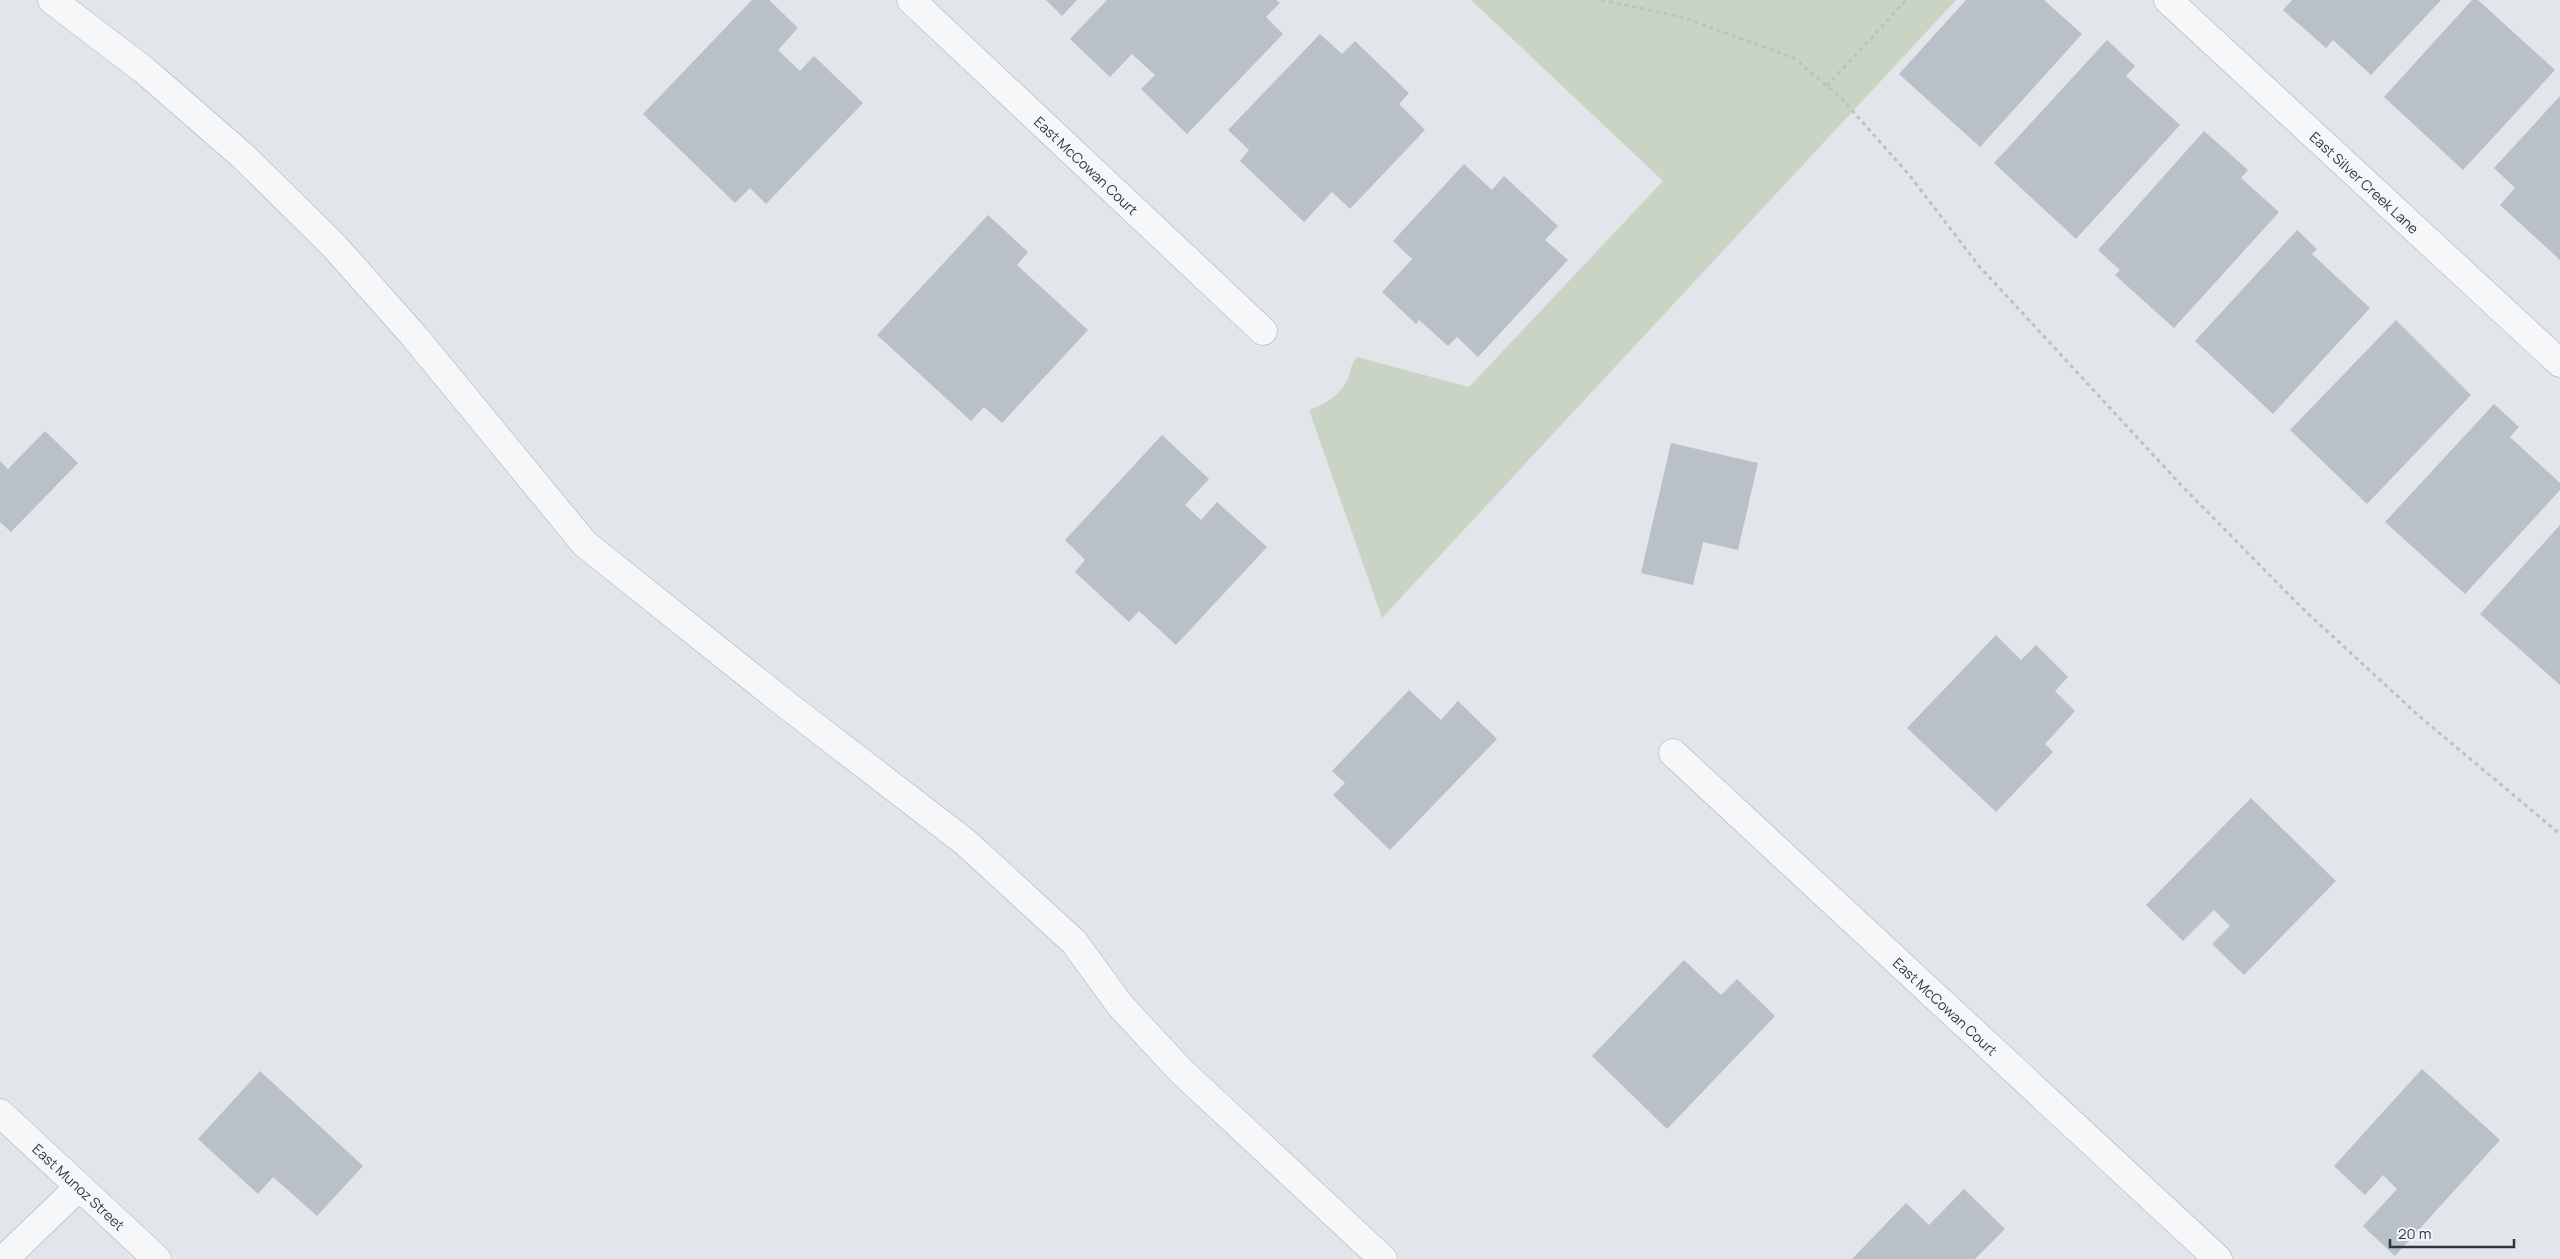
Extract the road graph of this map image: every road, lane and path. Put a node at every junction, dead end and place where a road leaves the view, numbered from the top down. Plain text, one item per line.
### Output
1 (52, 0) edge
2 (911, 0) edge
3 (1601, 0) edge
4 (1906, 0) edge
5 (2168, 0) edge
6 (1827, 86) junction
7 (1264, 331) dead end
8 (2560, 363) edge
9 (1673, 753) dead end
10 (2560, 834) edge
11 (0, 1113) edge
12 (79, 1187) junction
13 (4, 1259) edge
14 (157, 1259) edge
15 (1383, 1259) edge
16 (2218, 1259) edge

1 - 15 street
2 - 7 street, East McCowan Court
3 - 6 path
4 - 6 path
5 - 8 street, East Silver Creek Lane
6 - 10 path
9 - 16 street, East McCowan Court
11 - 12 street, East Munoz Street
12 - 13 street
12 - 14 street, East Munoz Street

